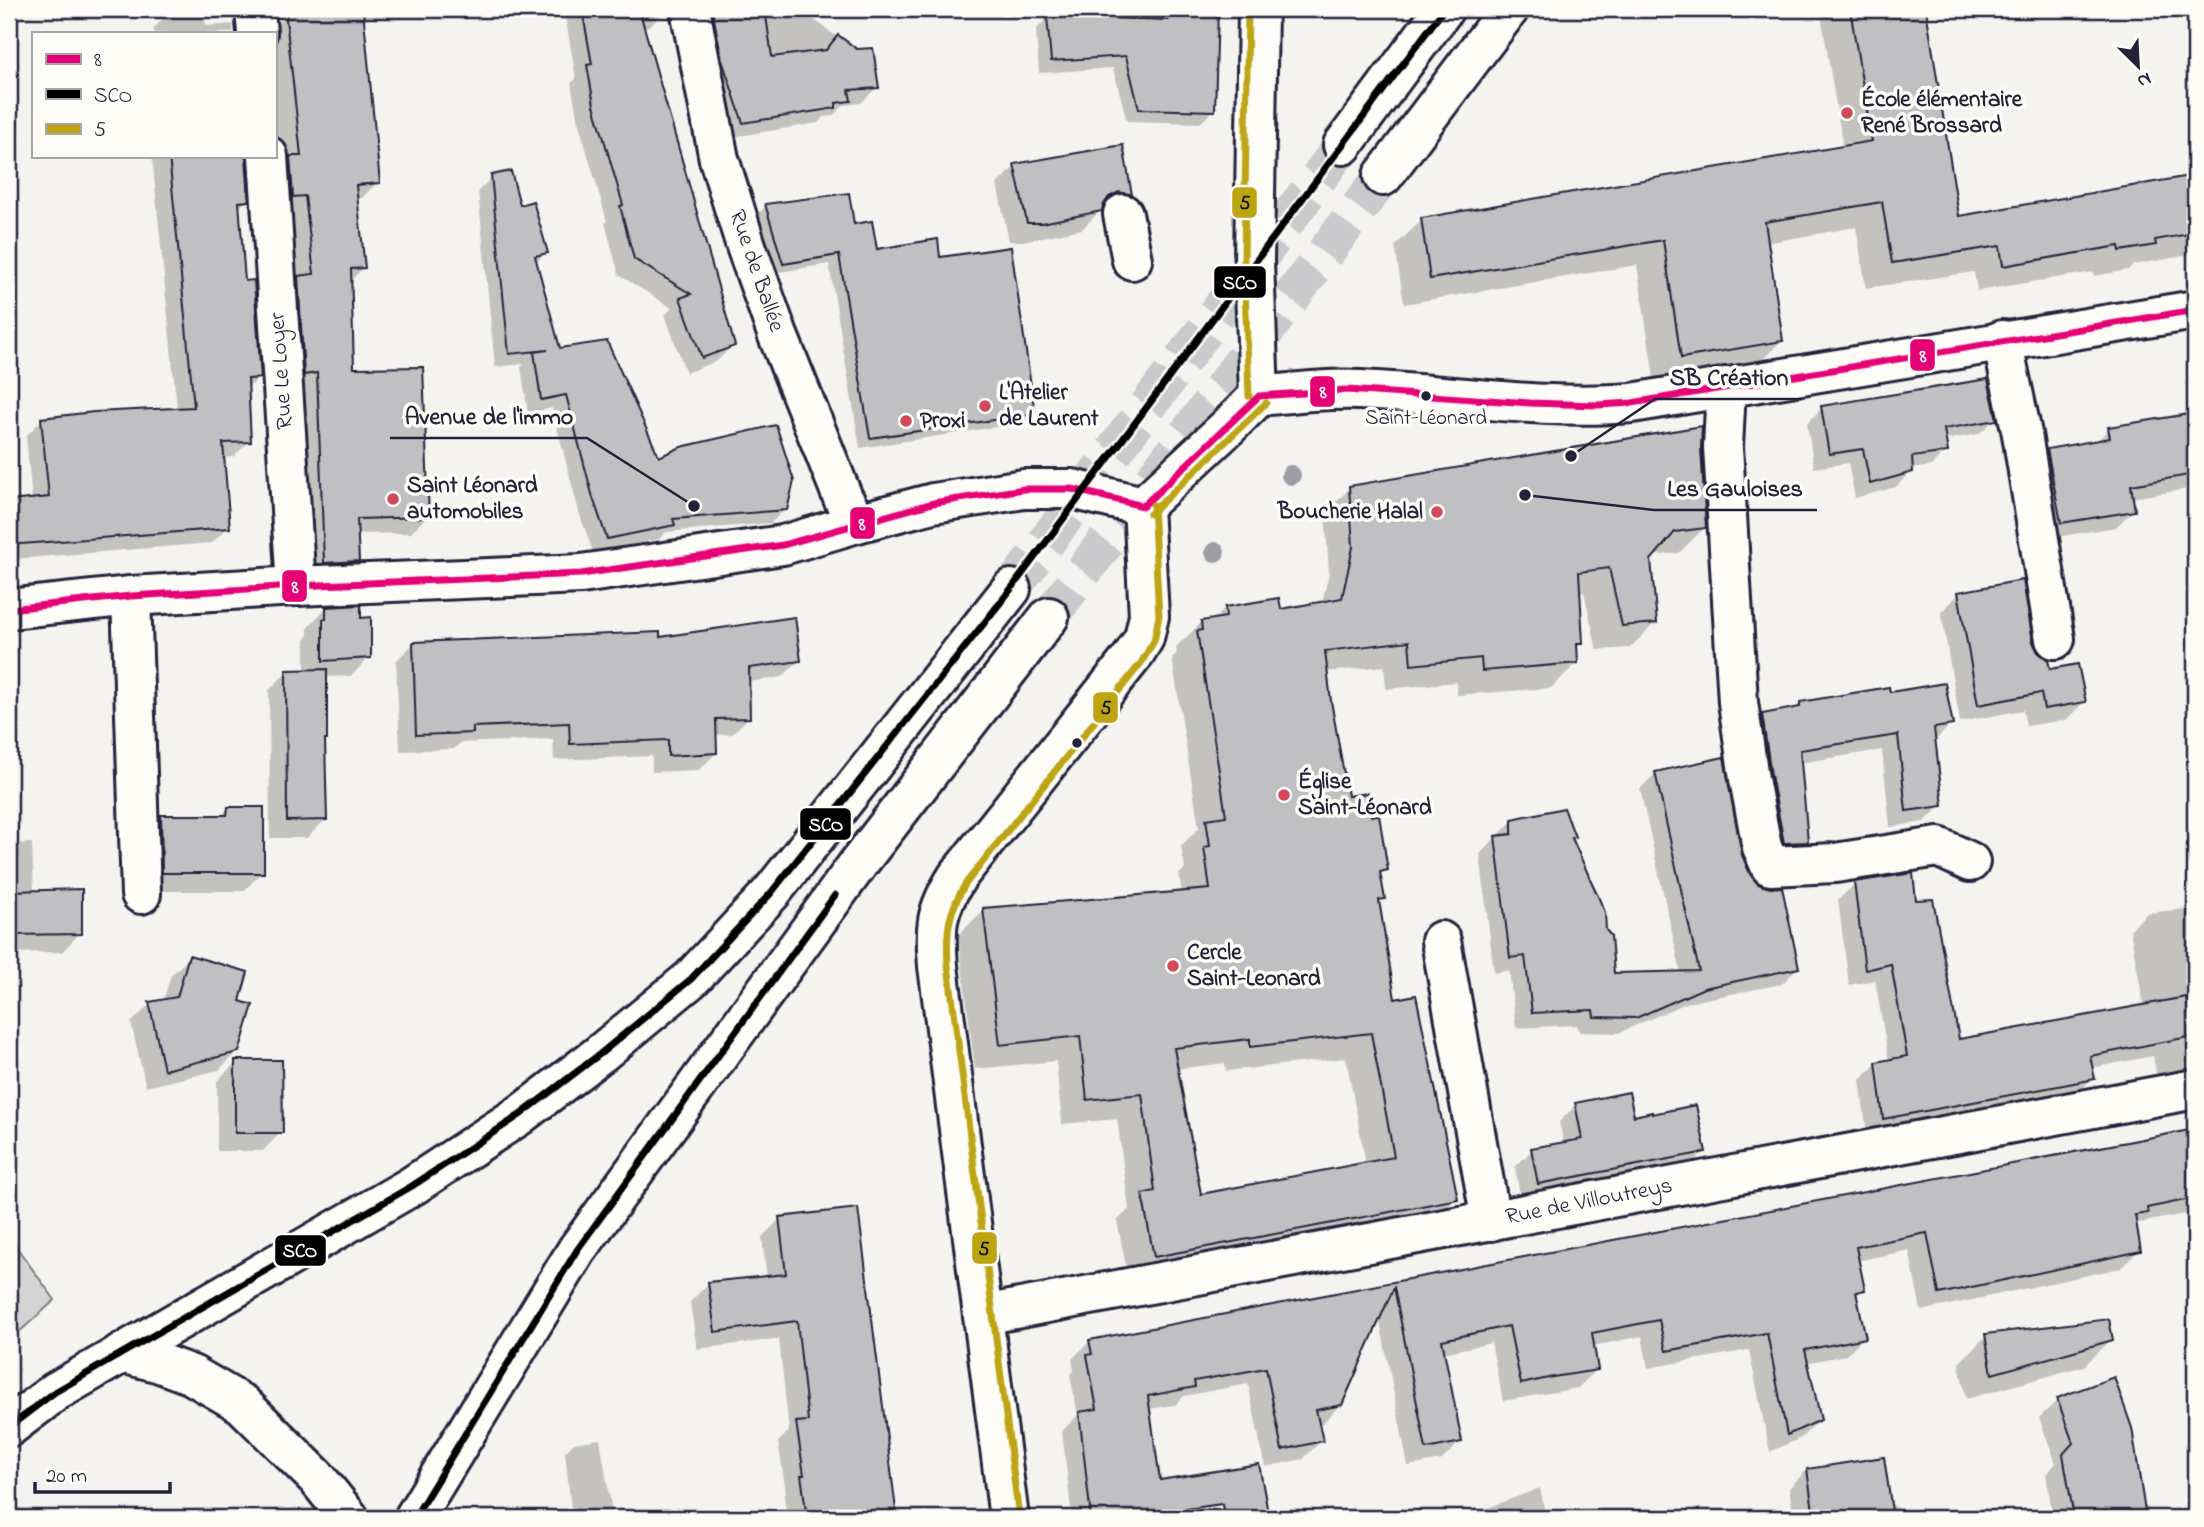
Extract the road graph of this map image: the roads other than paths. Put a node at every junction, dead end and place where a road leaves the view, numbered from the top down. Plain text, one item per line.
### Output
1 (255, 9) edge
2 (690, 9) edge
3 (1258, 9) edge
4 (1444, 9) edge
5 (1509, 9) edge
6 (257, 32) edge
7 (1343, 145) tunnel mouth
8 (268, 158) edge
9 (1383, 176) tunnel mouth
10 (1123, 214) dead end
11 (1132, 260) dead end
12 (2195, 310) edge
13 (2003, 340) junction
14 (1726, 387) junction
15 (1259, 396) junction
16 (1143, 506) junction
17 (857, 523) junction
18 (296, 586) junction
19 (1011, 589) tunnel mouth
20 (131, 596) junction
21 (9, 609) edge
22 (1049, 617) tunnel mouth
23 (2055, 639) dead end
24 (1970, 862) dead end
25 (141, 894) dead end
26 (1441, 941) dead end
27 (2195, 1089) edge
28 (1491, 1221) junction
29 (983, 1315) junction
30 (121, 1353) junction
31 (9, 1427) edge
32 (349, 1518) edge
33 (414, 1518) edge
34 (1009, 1518) edge

1 - 6 main road
2 - 17 main road, Rue de Ballée
3 - 15 main road
4 - 7 main road
5 - 9 main road
8 - 18 main road, Rue Le Loyer
10 - 11 main road
12 - 13 main road
13 - 14 main road
13 - 23 main road
14 - 15 main road
14 - 24 main road
15 - 16 main road
16 - 17 main road
16 - 29 main road
17 - 18 main road
18 - 20 main road
19 - 30 main road
20 - 21 main road
20 - 25 main road
22 - 33 main road
26 - 28 main road
27 - 28 main road, Rue de Villoutreys
28 - 29 main road, Rue de Villoutreys
29 - 34 main road
30 - 31 main road
30 - 32 main road

